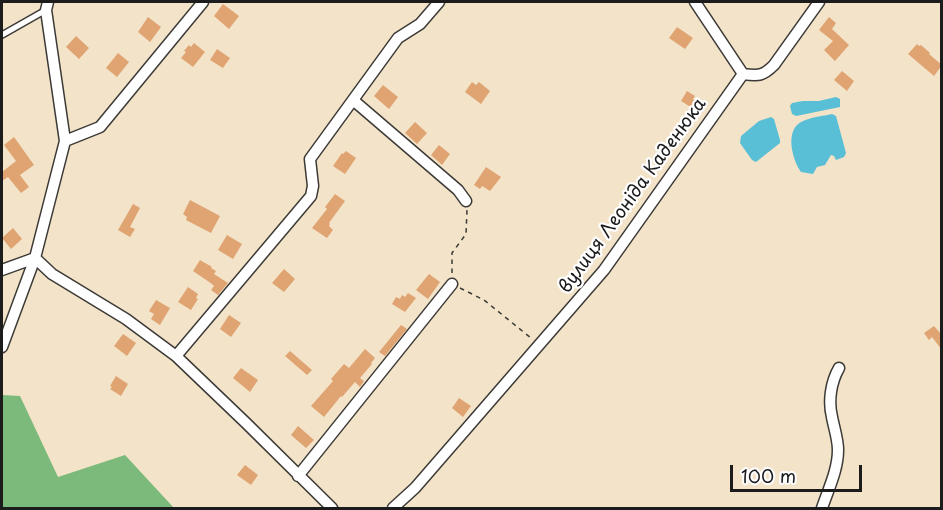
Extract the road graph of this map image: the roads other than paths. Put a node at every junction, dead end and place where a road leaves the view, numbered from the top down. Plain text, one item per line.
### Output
1 (203, 2) edge
2 (439, 2) edge
3 (695, 2) edge
4 (819, 2) edge
5 (47, 6) edge
6 (2, 35) edge
7 (743, 74) junction
8 (353, 100) junction
9 (65, 141) junction
10 (466, 201) road end
11 (35, 258) junction
12 (2, 270) edge
13 (452, 284) road end
14 (2, 347) edge
15 (176, 356) junction
16 (839, 368) dead end
17 (298, 476) junction
18 (332, 508) edge
19 (393, 508) edge
20 (822, 508) edge

1 - 9 street
2 - 8 street
3 - 7 street
4 - 7 street
5 - 6 lane
5 - 9 street
7 - 19 street, вулиця Леоніда Каденюка
8 - 10 street
8 - 15 street
9 - 11 street
11 - 12 street
11 - 14 street
11 - 15 street
13 - 17 street
15 - 17 street
16 - 20 street
17 - 18 street

